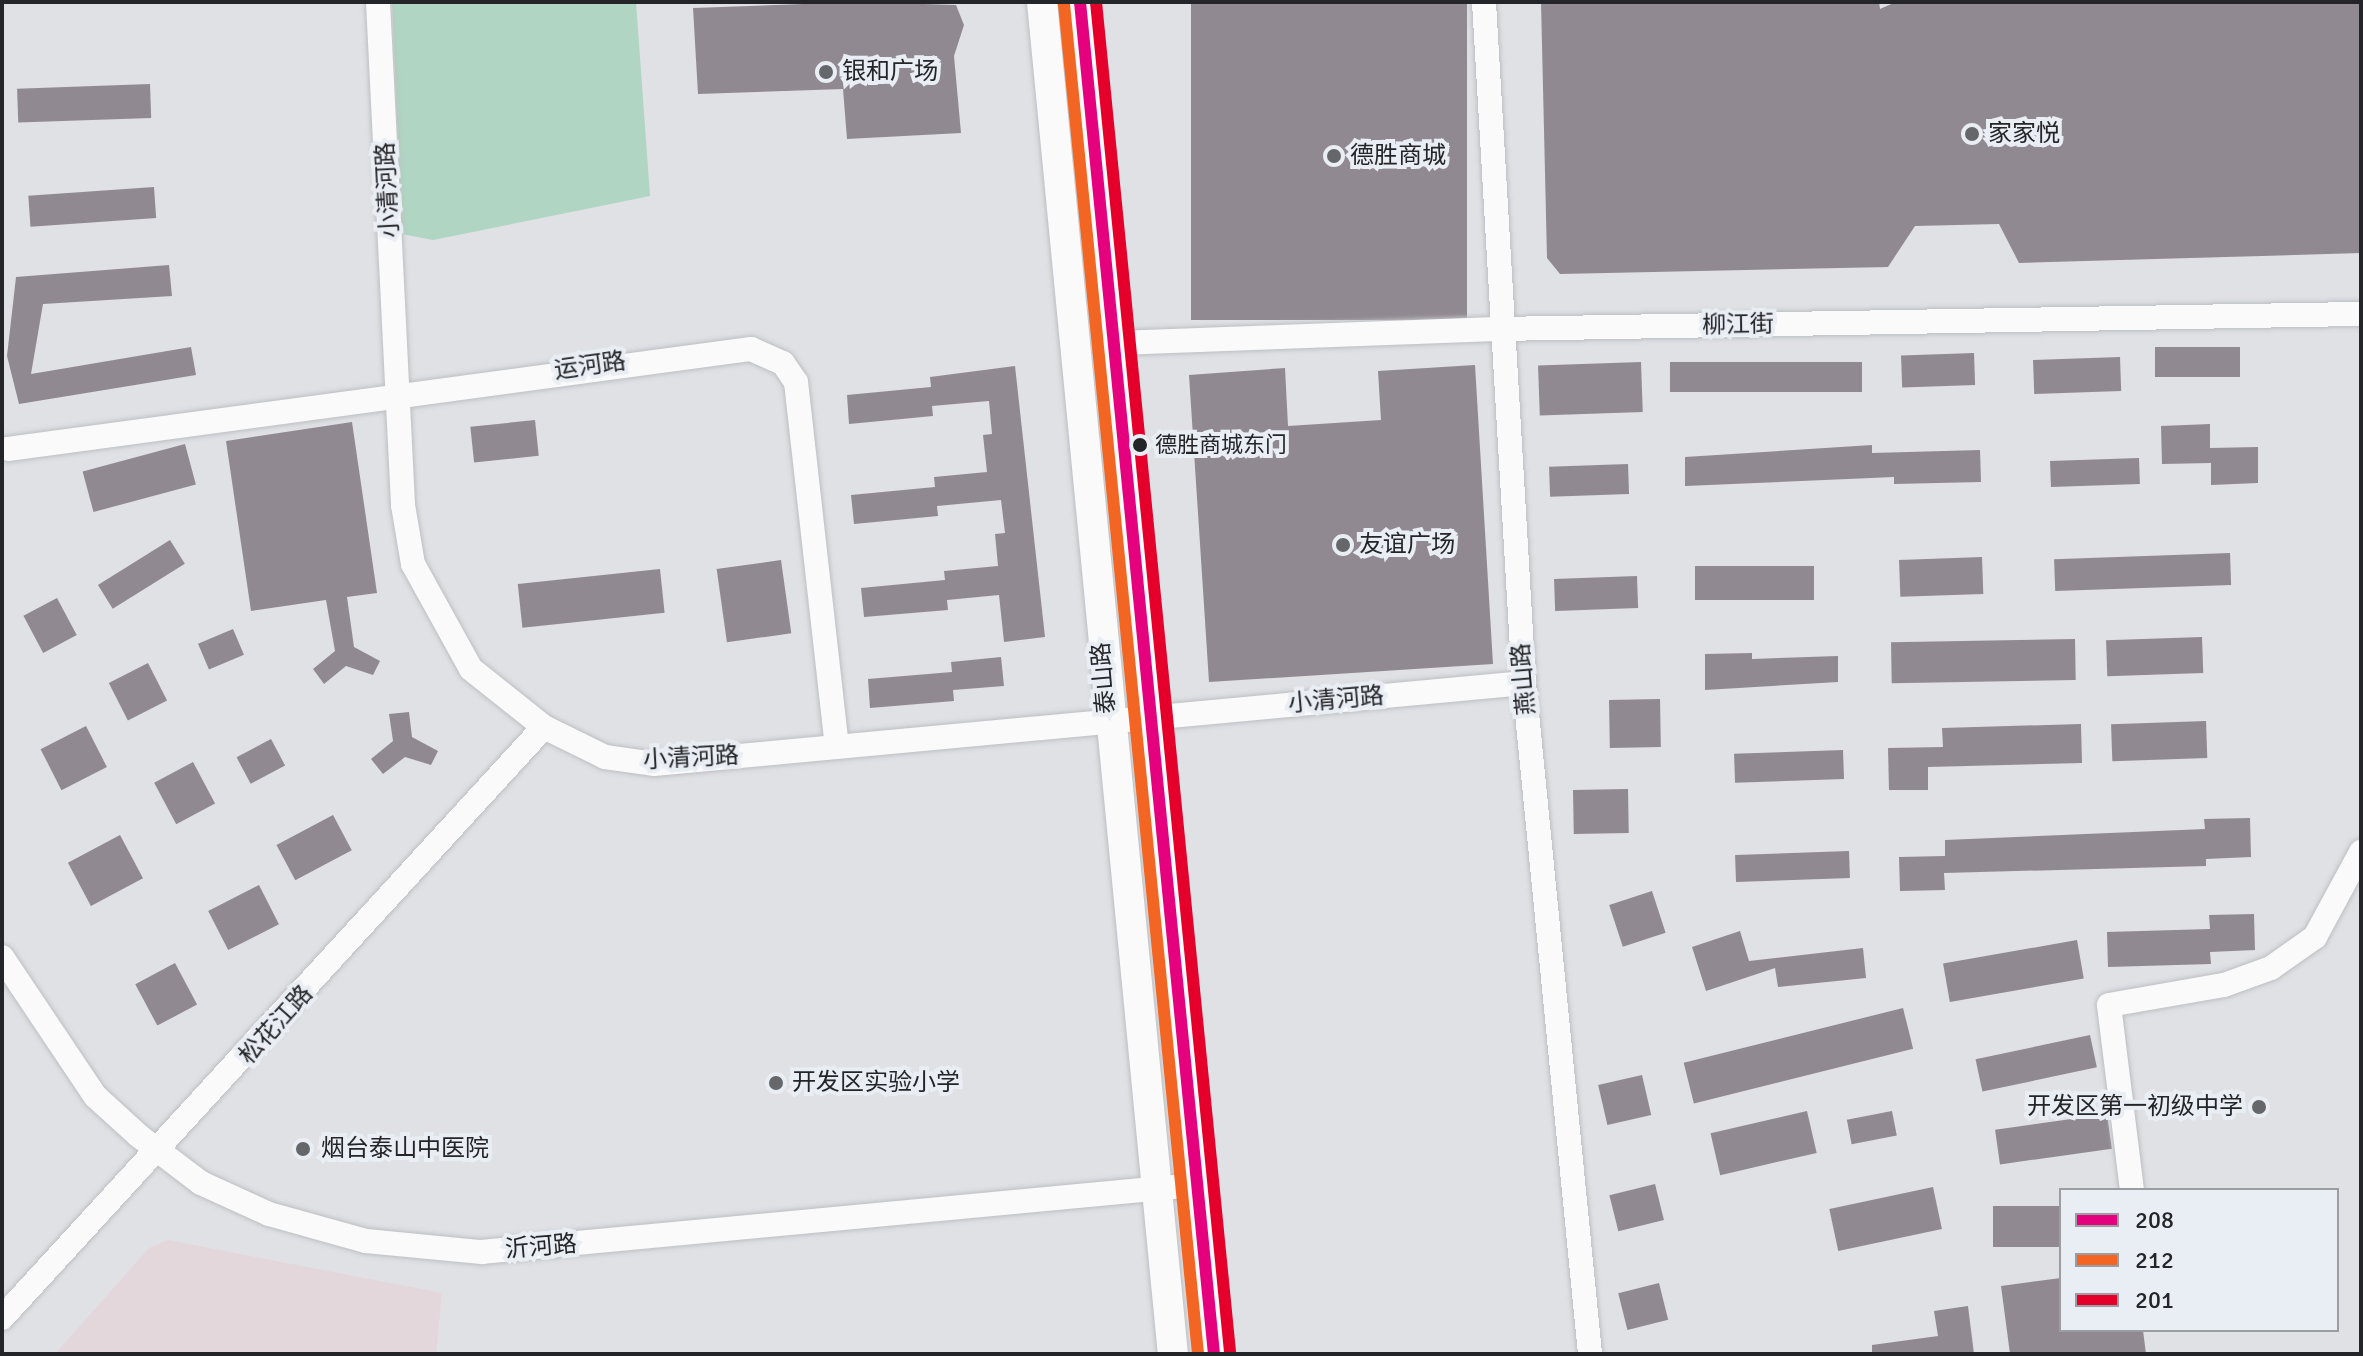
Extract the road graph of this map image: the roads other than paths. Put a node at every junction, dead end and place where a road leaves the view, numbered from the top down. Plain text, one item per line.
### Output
1 (378, 2) edge
2 (1042, 2) edge
3 (1080, 2) edge
4 (1484, 2) edge
5 (2361, 314) edge
6 (1498, 329) junction
7 (1116, 343) junction
8 (398, 393) junction
9 (8, 449) dead end
10 (1524, 683) junction
11 (1147, 717) junction
12 (1108, 721) junction
13 (544, 727) junction
14 (837, 747) junction
15 (2361, 852) edge
16 (2, 957) edge
17 (161, 1152) junction
18 (1195, 1185) junction
19 (2132, 1188) edge
20 (1156, 1191) junction
21 (2, 1318) edge
22 (1173, 1354) edge
23 (1214, 1354) edge
24 (1590, 1354) edge

1 - 8 street, 小清河路
2 - 12 main road, 泰山路
3 - 7 main road, 泰山路
4 - 6 street, 燕山路
5 - 6 street, 柳江街
6 - 7 street, 柳江街
6 - 10 street, 燕山路
7 - 11 main road, 泰山路
8 - 9 street, 运河路
8 - 13 street, 小清河路
8 - 14 street, 运河路
10 - 11 street, 小清河路
10 - 24 street, 燕山路
11 - 12 street, 小清河路
11 - 18 main road, 泰山路
12 - 14 street, 小清河路
12 - 20 main road, 泰山路
13 - 14 street, 小清河路
13 - 17 street, 松花江路
15 - 19 street
16 - 17 street, 沂河路
17 - 20 street, 沂河路
17 - 21 street, 松花江路
18 - 20 street, 沂河路
18 - 23 main road, 泰山路
20 - 22 main road, 泰山路

